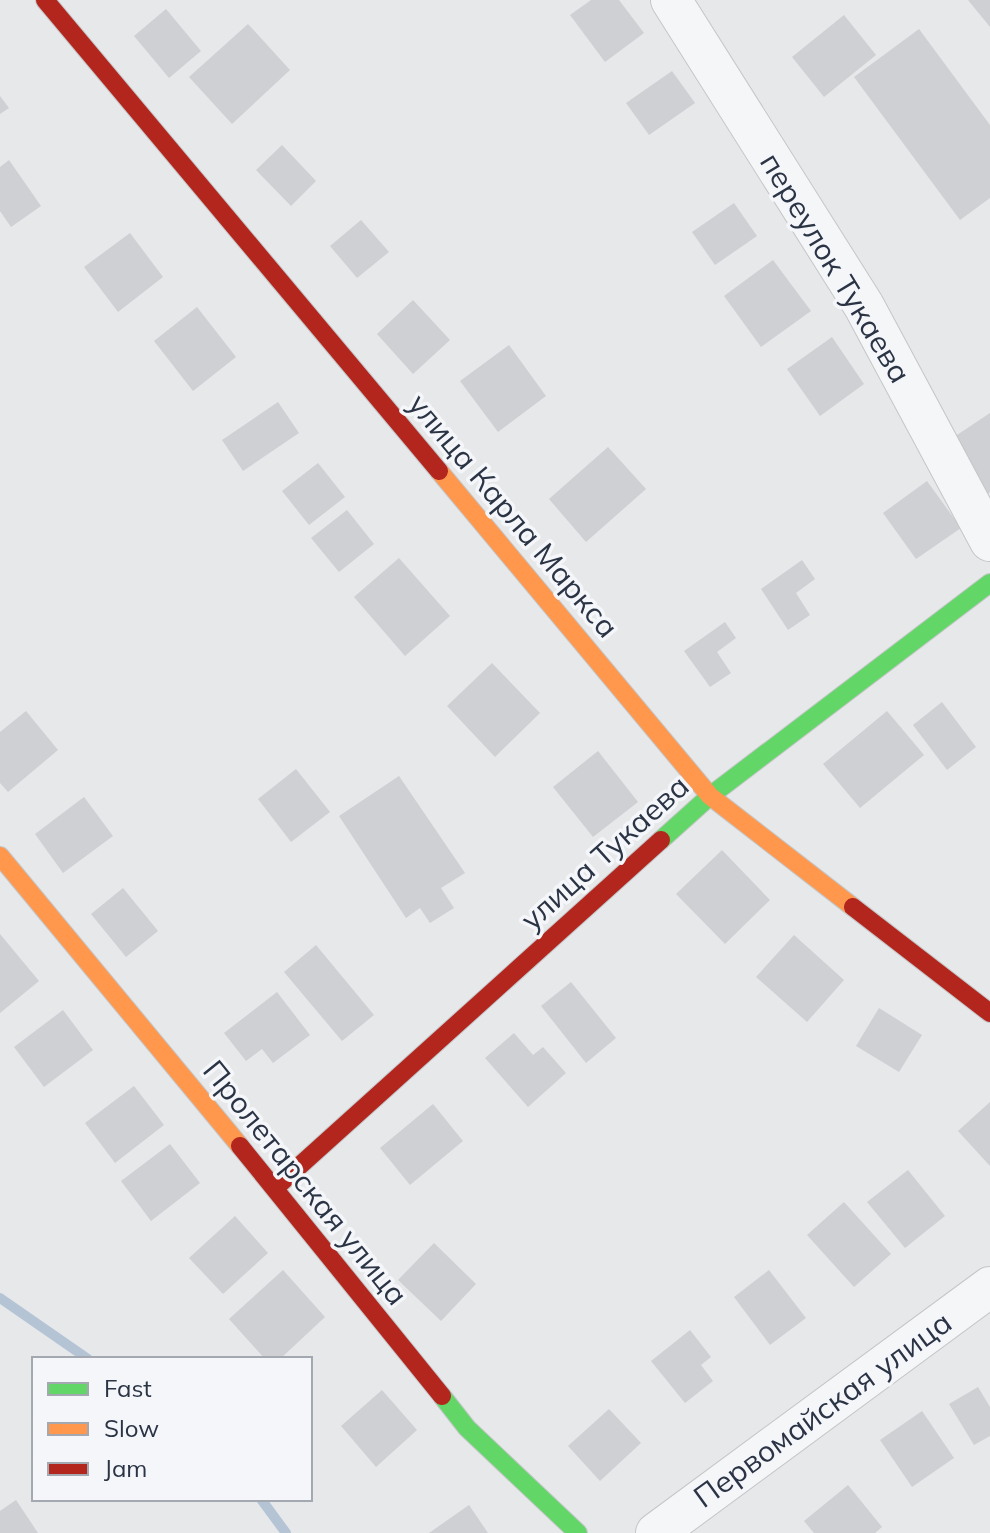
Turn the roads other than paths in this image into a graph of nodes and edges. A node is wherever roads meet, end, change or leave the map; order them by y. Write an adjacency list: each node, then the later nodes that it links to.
1 (45, 0): 5 (street, улица Карла Маркса)
2 (671, 0): 3 (street, переулок Тукаева)
3 (990, 541)
4 (990, 583): 5 (street, улица Тукаева)
5 (710, 796): 7 (street, улица Карла Маркса); 8 (street, улица Тукаева)
6 (0, 856): 8 (street, Пролетарская улица)
7 (990, 1013)
8 (275, 1188): 10 (street, Пролетарская улица)
9 (990, 1287): 11 (street, Первомайская улица)
10 (578, 1533)
11 (656, 1533)

